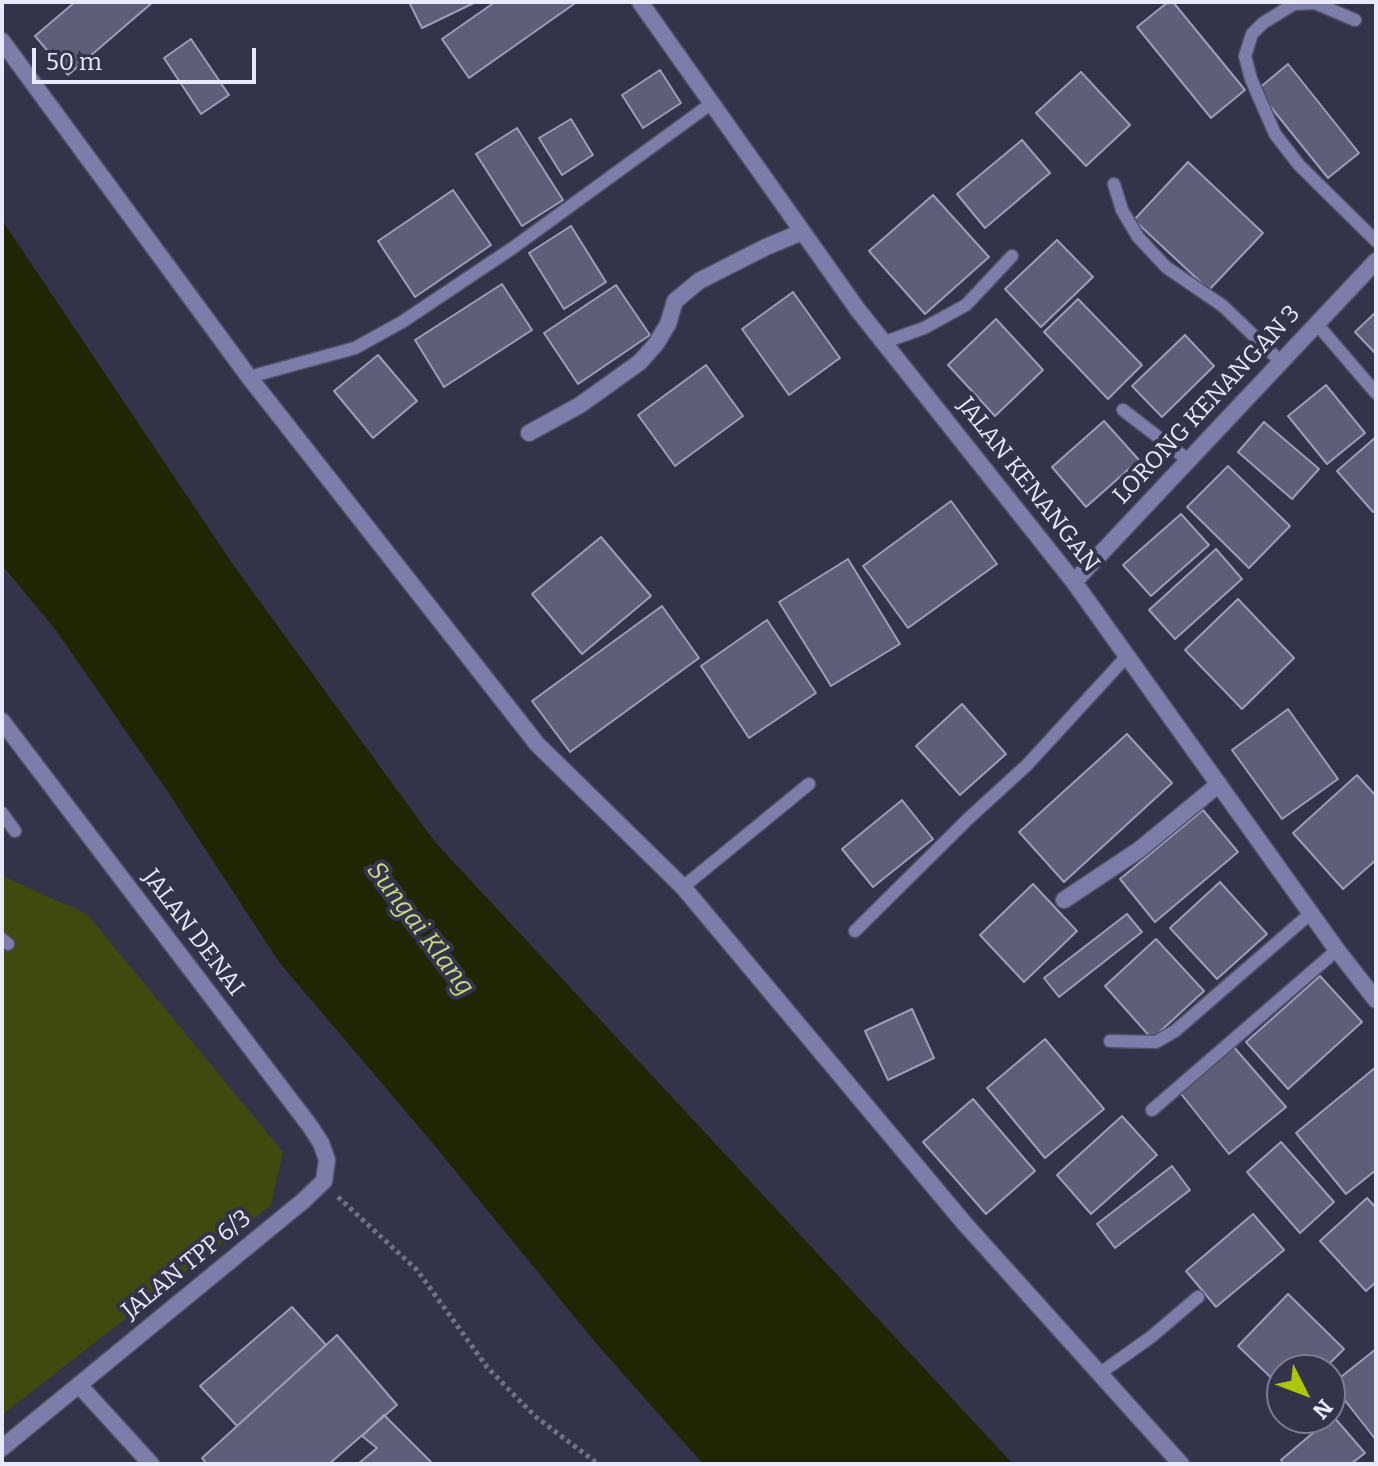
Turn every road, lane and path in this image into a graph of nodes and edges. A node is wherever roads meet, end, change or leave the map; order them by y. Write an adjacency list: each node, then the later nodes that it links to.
1 (640, 2): 4 (street, JALAN KENANGAN)
2 (1355, 20): 7 (lane)
3 (2, 41): 13 (street)
4 (712, 103): 6 (street, JALAN KENANGAN); 13 (lane)
5 (1114, 184): 12 (lane)
6 (802, 232): 11 (street, JALAN KENANGAN); 16 (street)
7 (1376, 241)
8 (1012, 256): 11 (lane)
9 (1376, 261): 10 (street, LORONG KENANGAN 3)
10 (1316, 323): 12 (street, LORONG KENANGAN 3); 14 (lane)
11 (885, 342): 18 (street, JALAN KENANGAN)
12 (1280, 361): 17 (street, LORONG KENANGAN 3)
13 (249, 377): 25 (street)
14 (1376, 393)
15 (1123, 410): 17 (lane)
16 (529, 433)
17 (1188, 460): 18 (street, LORONG KENANGAN 3)
18 (1074, 582): 19 (street, JALAN KENANGAN)
19 (1127, 656): 22 (street, JALAN KENANGAN); 28 (lane)
20 (2, 721): 33 (street, JALAN DENAI)
21 (809, 784): 25 (lane)
22 (1219, 784): 26 (street); 27 (street, JALAN KENANGAN)
23 (2, 813): 24 (lane)
24 (15, 831)
25 (683, 887): 35 (street)
26 (1064, 900)
27 (1311, 913): 29 (street, JALAN KENANGAN); 31 (lane)
28 (855, 931)
29 (1337, 950): 30 (street, JALAN KENANGAN); 32 (lane)
30 (1376, 1000)
31 (1110, 1041)
32 (1152, 1110)
33 (324, 1181): 36 (street, JALAN TPP 6/3); 39 (path)
34 (1198, 1297): 35 (lane)
35 (1099, 1374): 40 (street)
36 (79, 1385): 37 (street, JALAN TPP 6/3); 38 (street)
37 (2, 1448)
38 (151, 1464)
39 (598, 1464)
40 (1181, 1464)

